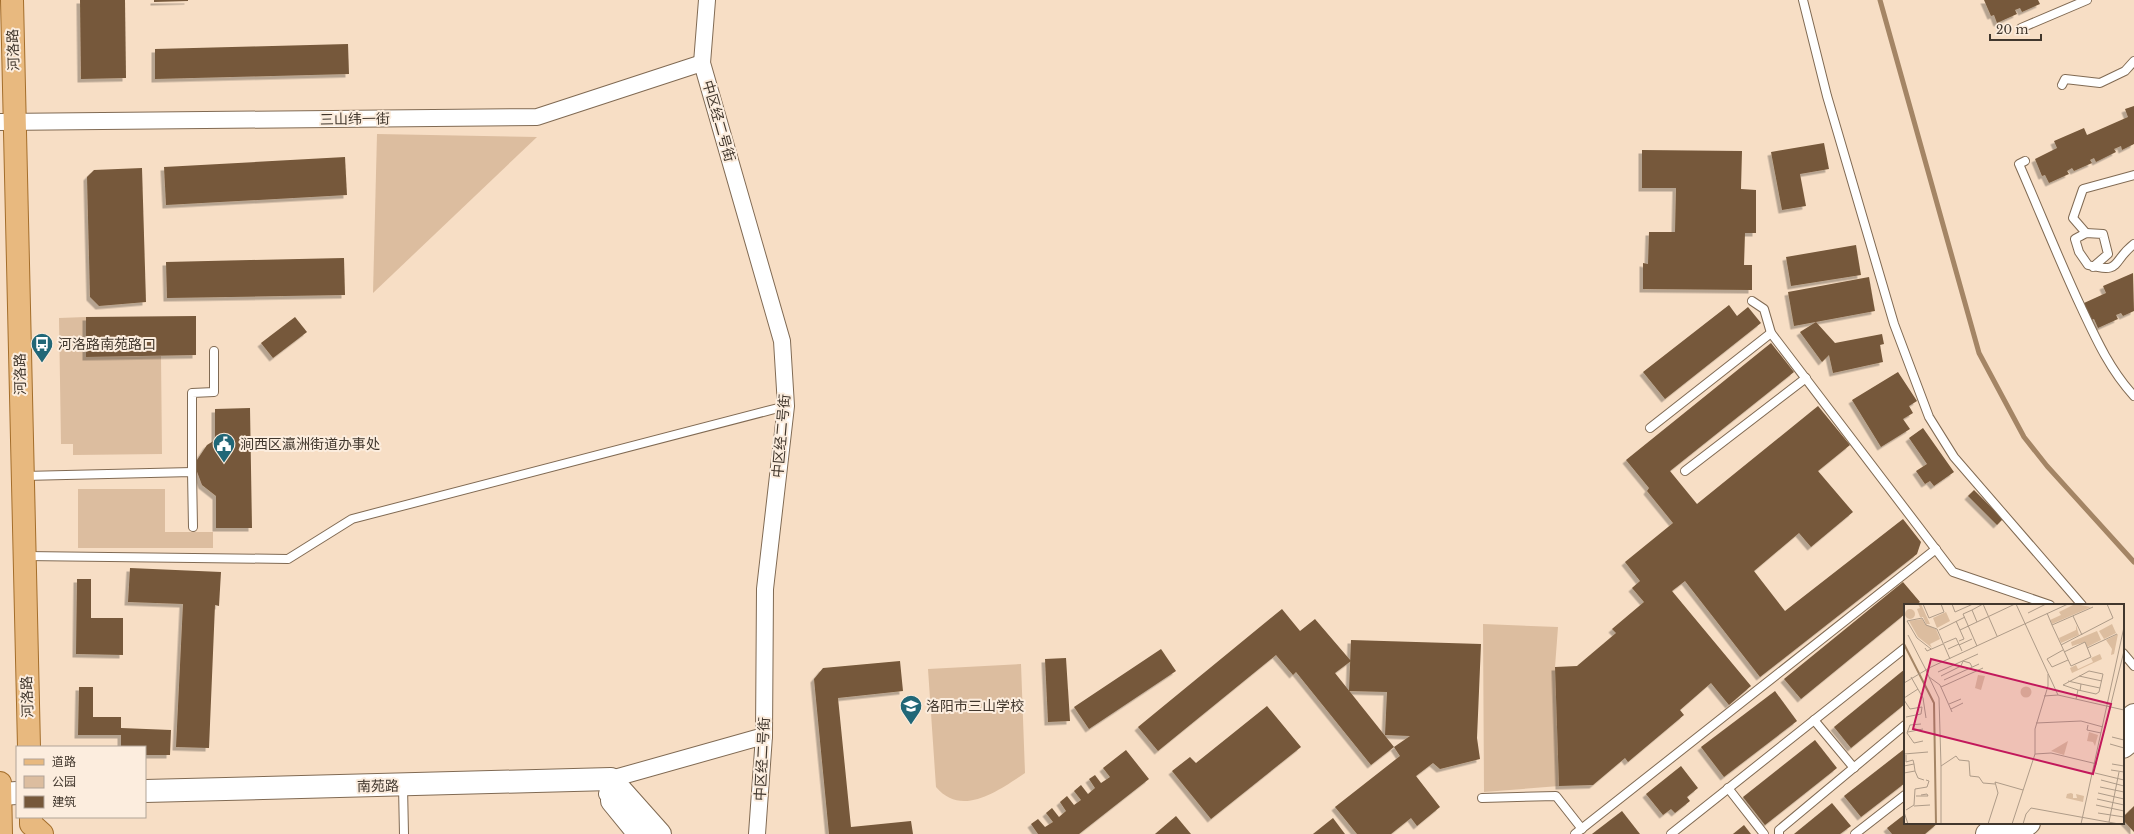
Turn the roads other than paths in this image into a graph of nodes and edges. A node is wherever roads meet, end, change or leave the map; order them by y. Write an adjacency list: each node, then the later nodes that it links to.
1 (12, 0): 9 (main road, 河洛路)
2 (708, 0): 7 (street, 中区经二号街)
3 (1803, 0): 29 (lane)
4 (2087, 0): 5 (lane)
5 (2021, 28)
6 (2134, 61): 8 (lane)
7 (702, 63): 9 (street, 三山纬一街); 20 (street, 中区经二号街)
8 (2062, 85)
9 (8, 123): 24 (main road, 河洛路)
10 (2025, 161): 19 (lane)
11 (2134, 175): 12 (lane)
12 (2086, 233): 14 (lane); 14 (lane)
13 (2134, 244): 14 (lane)
14 (2093, 267)
15 (1752, 301): 16 (lane)
16 (1772, 333): 18 (lane); 21 (lane)
17 (214, 351): 23 (lane)
18 (1806, 378): 22 (lane); 26 (lane)
19 (2134, 396)
20 (786, 406): 27 (lane); 38 (street, 中区经二号街)
21 (1650, 428)
22 (1685, 471)
23 (192, 472): 24 (lane); 25 (lane)
24 (22, 476): 27 (main road, 河洛路)
25 (193, 527)
26 (1936, 549): 28 (lane); 56 (lane)
27 (23, 556): 39 (main road, 河洛路)
28 (2047, 604)
29 (2081, 604)
30 (1904, 649): 34 (lane)
31 (2124, 654): 32 (lane)
32 (2134, 666)
33 (2134, 715): 35 (street)
34 (1814, 720): 41 (lane); 44 (lane)
35 (2124, 724)
36 (1904, 726): 41 (lane)
37 (2134, 738): 40 (street)
38 (764, 741): 43 (street); 61 (street, 中区经二号街)
39 (29, 746)
40 (2124, 746)
41 (1854, 768): 65 (lane)
42 (0, 784): 48 (main road)
43 (612, 786): 46 (street, 南苑路); 59 (street); 60 (street)
44 (1728, 788): 63 (lane); 64 (lane)
45 (146, 791): 46 (street, 南苑路)
46 (403, 792): 51 (street, 南苑路); 58 (lane)
47 (16, 793): 48 (street)
48 (0, 794): 52 (main road)
49 (1904, 796): 66 (lane)
50 (1482, 798): 56 (lane)
51 (146, 804)
52 (0, 807): 53 (street); 57 (main road)
53 (16, 807)
54 (2000, 824): 67 (street)
55 (2028, 824): 68 (street)
56 (1582, 829): 62 (lane)
57 (0, 834)
58 (404, 834)
59 (639, 834)
60 (660, 834)
61 (757, 834)
62 (1575, 834)
63 (1671, 834)
64 (1764, 834)
65 (1778, 834)
66 (1855, 834)
67 (1987, 834)
68 (2015, 834)

